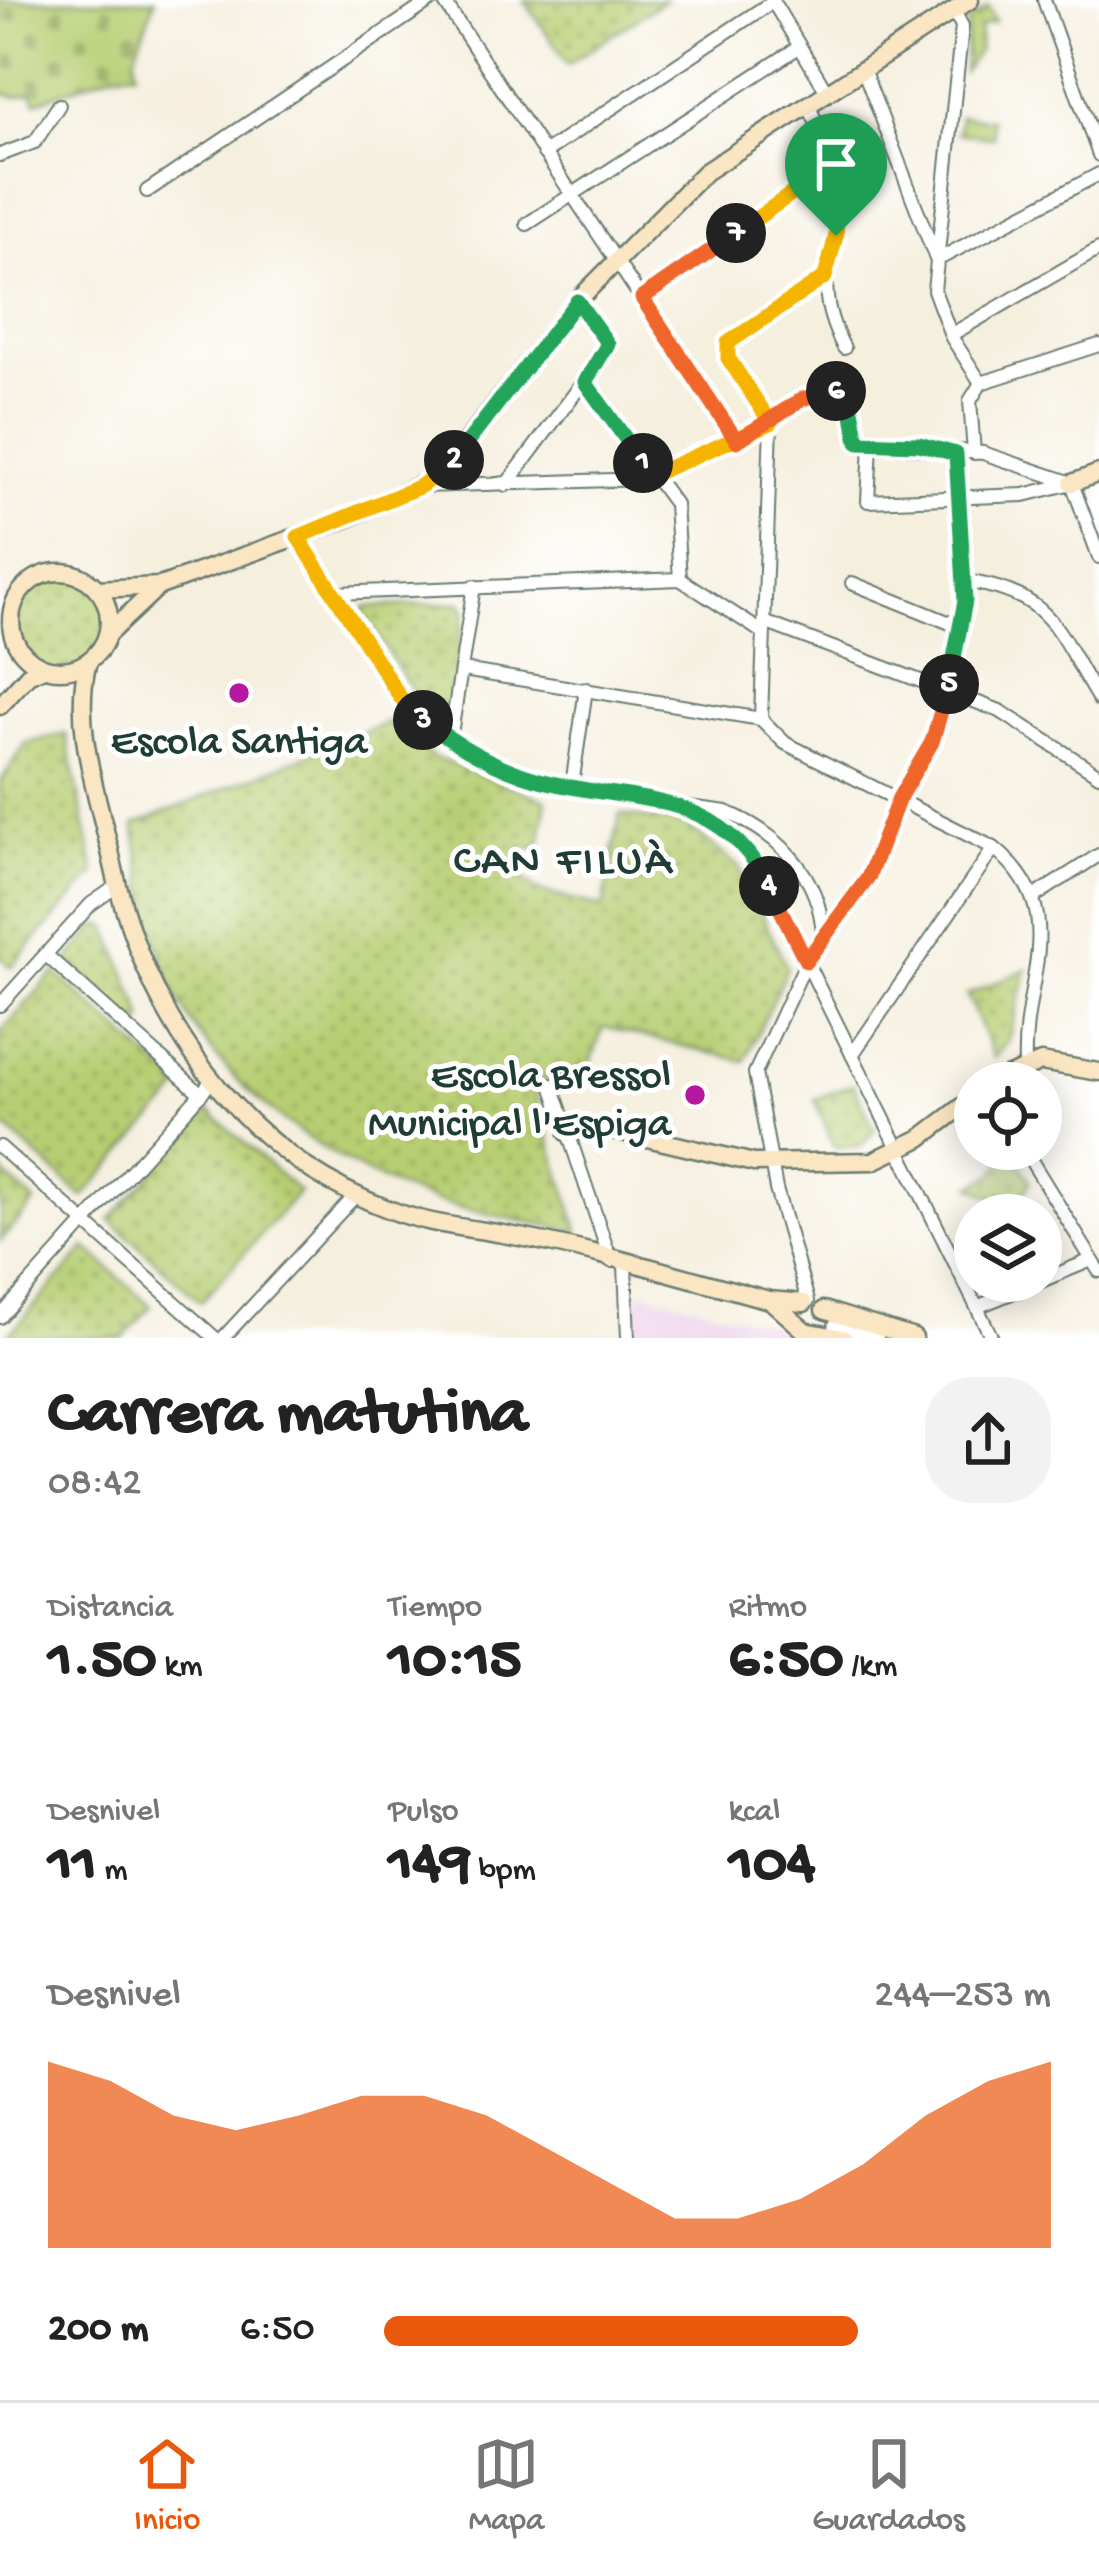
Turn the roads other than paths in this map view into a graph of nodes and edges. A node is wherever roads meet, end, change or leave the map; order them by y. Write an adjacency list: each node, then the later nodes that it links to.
1 (432, 0): 18 (street)
2 (443, 0): 13 (street)
3 (970, 0): 6 (main road)
4 (1044, 0): 12 (street)
5 (772, 1): 7 (street); 13 (street)
6 (954, 11): 8 (main road); 22 (street)
7 (799, 47): 9 (street); 19 (street)
8 (863, 68): 9 (main road); 22 (street)
9 (827, 92): 10 (main road)
10 (808, 104): 16 (street); 23 (main road)
11 (59, 105): 14 (street)
12 (1093, 115): 15 (street)
13 (544, 153): 19 (street)
14 (0, 155)
15 (1099, 155)
16 (832, 165): 24 (street); 25 (street)
17 (1099, 175): 22 (street)
18 (147, 191)
19 (571, 194): 20 (street); 23 (street)
20 (527, 224)
21 (1099, 249): 27 (street)
22 (936, 260): 27 (street)
23 (621, 268): 25 (street); 26 (main road)
24 (825, 277): 29 (street); 32 (street)
25 (642, 298): 33 (street)
26 (577, 301): 30 (street); 42 (main road)
27 (954, 333): 31 (street)
28 (1099, 346): 31 (street)
29 (844, 348)
30 (585, 382): 39 (street); 41 (street)
31 (981, 382): 35 (street)
32 (771, 423): 33 (street); 34 (street); 56 (street)
33 (737, 441): 39 (street)
34 (871, 445): 36 (street); 44 (street)
35 (974, 453): 36 (street); 37 (street)
36 (956, 454): 44 (street)
37 (1043, 473): 40 (street); 43 (street)
38 (1099, 473): 40 (main road)
39 (652, 475): 41 (street); 47 (street)
40 (1072, 482): 43 (street); 46 (street)
41 (506, 485): 42 (street)
42 (421, 486): 45 (main road)
43 (1043, 491): 44 (street)
44 (959, 499): 48 (street)
45 (298, 537): 50 (main road); 53 (street)
46 (1099, 557)
47 (680, 579): 51 (street); 56 (street)
48 (965, 581): 55 (street); 65 (street)
49 (852, 583): 55 (street)
50 (160, 586): 52 (main road); 57 (main road)
51 (475, 586): 53 (street); 61 (street)
52 (97, 589): 54 (main road); 57 (main road)
53 (336, 593): 69 (street)
54 (8, 603): 58 (main road)
55 (960, 627): 64 (street)
56 (764, 628): 64 (street); 68 (street)
57 (108, 634): 59 (main road)
58 (11, 640): 60 (main road); 62 (main road)
59 (88, 662): 60 (main road); 67 (main road)
60 (50, 669): 62 (main road); 67 (main road)
61 (463, 670): 63 (street); 69 (street)
62 (11, 689): 66 (main road)
63 (586, 689): 68 (street); 71 (street)
64 (947, 692): 70 (street); 72 (street)
65 (1099, 700)
66 (0, 706)
67 (82, 715): 76 (main road)
68 (760, 719): 72 (street)
69 (449, 740): 71 (street)
70 (1099, 775)
71 (572, 785): 73 (street)
72 (899, 798): 74 (street); 78 (street)
73 (689, 807): 78 (street); 80 (street)
74 (994, 848): 77 (street); 84 (street)
75 (1099, 855): 77 (street)
76 (117, 886): 79 (street); 89 (main road)
77 (1035, 896): 85 (street)
78 (823, 935): 80 (street)
79 (45, 954): 82 (street); 89 (street)
80 (806, 961): 84 (street); 94 (street)
81 (0, 981): 82 (street)
82 (12, 992): 83 (street)
83 (0, 1005)
84 (852, 1055): 93 (street)
85 (1025, 1062)
86 (1062, 1063): 87 (main road)
87 (1099, 1072)
88 (552, 1085): 91 (street)
89 (206, 1088): 96 (main road); 97 (street)
90 (954, 1112): 93 (main road)
91 (568, 1133): 94 (main road); 98 (street)
92 (0, 1147): 97 (street)
93 (899, 1151): 94 (main road); 102 (street)
94 (774, 1163): 104 (street)
95 (1037, 1170): 99 (street)
96 (356, 1195): 98 (main road); 105 (street)
97 (85, 1222): 103 (street); 105 (street)
98 (618, 1263): 104 (main road); 106 (street)
99 (1094, 1266): 100 (street)
100 (1062, 1275)
101 (989, 1302): 102 (street)
102 (977, 1307): 109 (street)
103 (0, 1317)
104 (818, 1326): 107 (street); 108 (main road)
105 (219, 1338)
106 (628, 1338)
107 (878, 1338)
108 (914, 1338)
109 (992, 1338)

